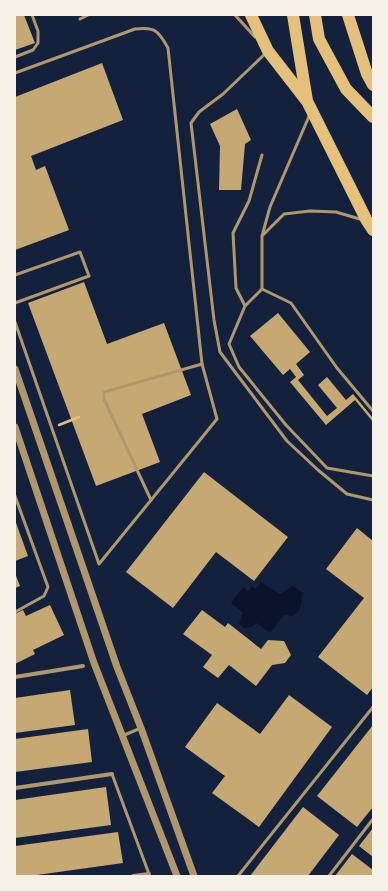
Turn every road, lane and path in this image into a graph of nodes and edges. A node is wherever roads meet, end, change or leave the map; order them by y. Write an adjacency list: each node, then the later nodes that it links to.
1 (32, 15): 10 (lane)
2 (88, 15): 8 (lane)
3 (235, 15): 9 (lane)
4 (251, 15): 9 (highway)
5 (293, 15): 13 (highway)
6 (315, 15): 14 (highway)
7 (348, 15): 12 (highway)
8 (80, 19)
9 (268, 51): 13 (highway); 30 (lane)
10 (15, 57)
11 (15, 73): 23 (lane)
12 (373, 85)
13 (308, 106): 16 (highway); 17 (lane)
14 (373, 117)
15 (262, 155): 21 (lane)
16 (370, 225): 17 (lane)
17 (262, 236): 19 (lane)
18 (15, 275): 20 (lane)
19 (262, 289): 21 (lane); 25 (lane)
20 (15, 303)
21 (244, 306): 27 (lane)
22 (15, 322): 29 (lane)
23 (202, 364): 29 (lane); 29 (lane)
24 (15, 369): 35 (street)
25 (373, 411)
26 (15, 427): 36 (street)
27 (373, 476)
28 (15, 496): 31 (lane)
29 (151, 500)
30 (373, 500)
31 (15, 612)
32 (83, 666): 33 (street)
33 (15, 677)
34 (373, 707): 44 (lane)
35 (141, 728): 36 (lane); 43 (street)
36 (122, 736): 42 (street)
37 (112, 774): 38 (street); 40 (lane)
38 (15, 788)
39 (373, 819): 45 (lane)
40 (149, 874): 41 (street)
41 (133, 876)
42 (177, 876)
43 (194, 876)
44 (238, 876)
45 (329, 876)

